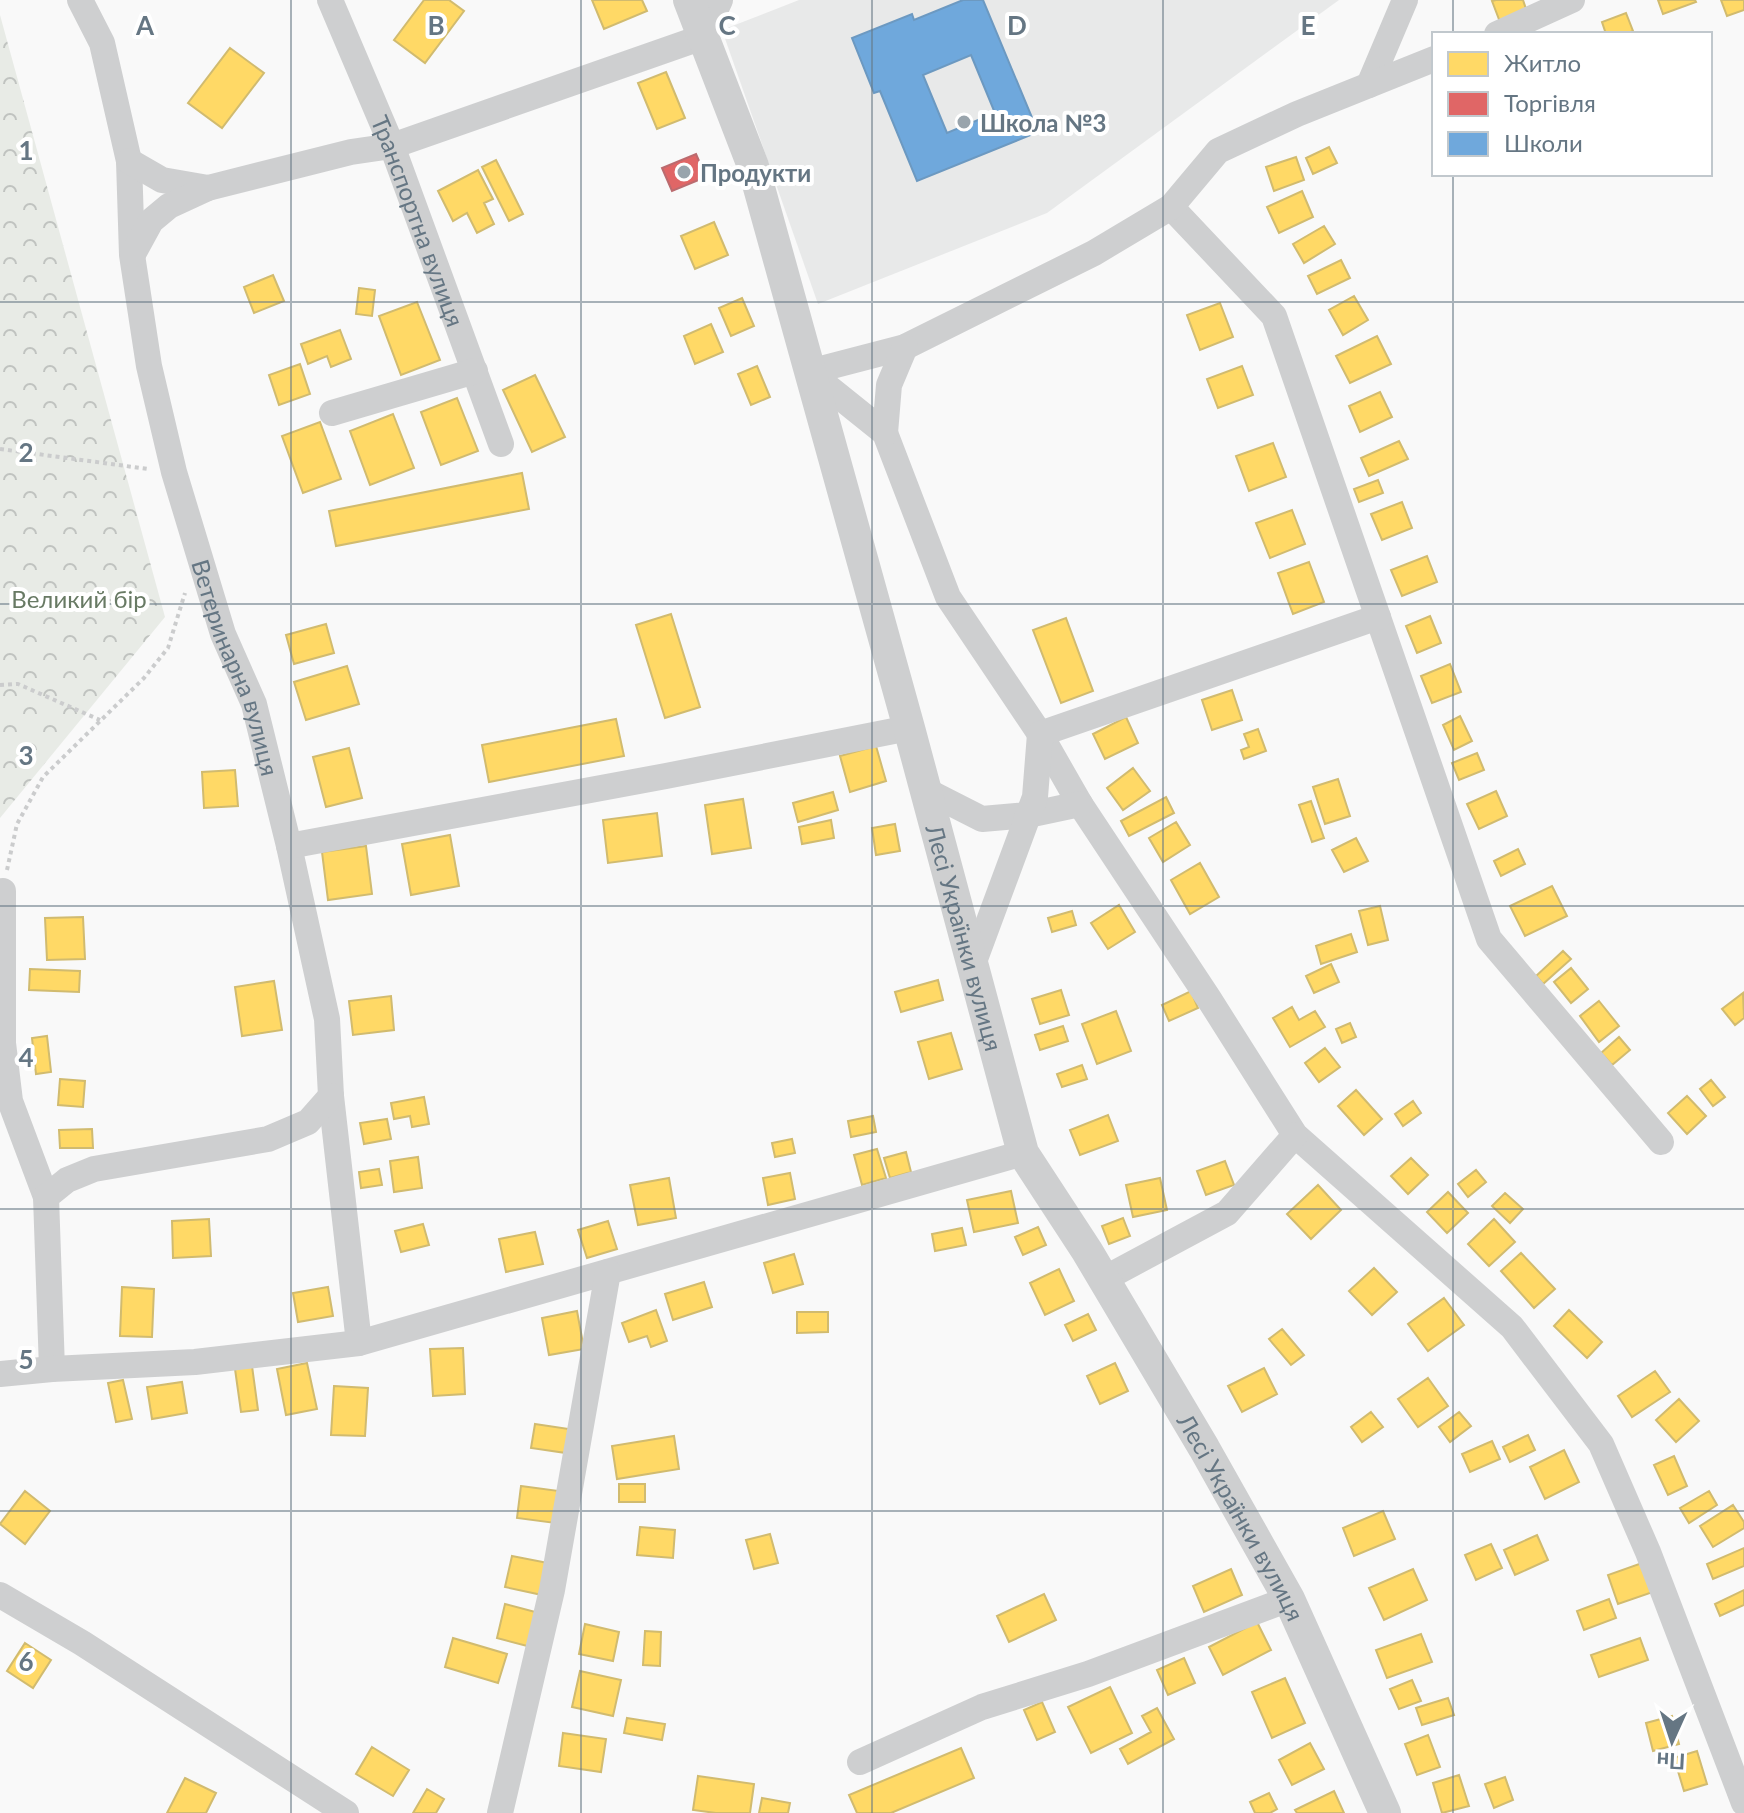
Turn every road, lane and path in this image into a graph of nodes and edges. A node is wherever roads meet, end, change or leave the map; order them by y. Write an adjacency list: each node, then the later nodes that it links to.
1 (80, 0): 12 (street, Ветеринарна вулиця)
2 (330, 0): 11 (street, Транспортна вулиця)
3 (689, 0): 8 (street, Лесі Українки вулиця)
4 (720, 0): 8 (street)
5 (1405, 0): 10 (street)
6 (1572, 0): 7 (street)
7 (1501, 32)
8 (703, 37): 11 (street); 18 (street, Лесі Українки вулиця)
9 (1432, 60): 10 (street)
10 (1369, 85): 14 (street)
11 (392, 146): 13 (street); 17 (street, Транспортна вулиця)
12 (129, 161): 13 (street); 15 (street, Ветеринарна вулиця)
13 (208, 188): 15 (street)
14 (1171, 207): 16 (street); 25 (street)
15 (132, 255): 23 (street, Ветеринарна вулиця)
16 (905, 347): 18 (street); 20 (street)
17 (475, 371): 19 (street); 21 (street, Транспортна вулиця)
18 (809, 372): 20 (street); 28 (street, Лесі Українки вулиця)
19 (332, 413)
20 (885, 433): 29 (street)
21 (501, 444)
22 (0, 449): 23 (path)
23 (174, 472): 33 (street, Ветеринарна вулиця)
24 (186, 588): 27 (path)
25 (1378, 617): 29 (street); 38 (street)
26 (0, 685): 27 (path)
27 (100, 720): 34 (path)
28 (909, 728): 30 (street, Лесі Українки вулиця); 33 (street)
29 (1040, 734): 31 (street); 32 (street)
30 (925, 790): 32 (street); 35 (street, Лесі Українки вулиця)
31 (1080, 804): 32 (street); 37 (street)
32 (1028, 815): 35 (street)
33 (289, 846): 36 (street, Ветеринарна вулиця)
34 (3, 891): 40 (street)
35 (972, 967): 39 (street, Лесі Українки вулиця)
36 (331, 1096): 40 (street); 43 (street, Ветеринарна вулиця)
37 (1295, 1135): 42 (street); 49 (street)
38 (1661, 1142)
39 (1023, 1153): 41 (street); 42 (street, Лесі Українки вулиця)
40 (46, 1197): 44 (street)
41 (608, 1272): 43 (street); 51 (street)
42 (1104, 1279): 47 (street, Лесі Українки вулиця)
43 (359, 1343): 44 (street)
44 (52, 1369): 45 (street)
45 (0, 1374)
46 (0, 1595): 50 (street)
47 (1289, 1599): 48 (street); 52 (street, Лесі Українки вулиця)
48 (860, 1762)
49 (1744, 1803)
50 (346, 1813)
51 (500, 1813)
52 (1385, 1813)

